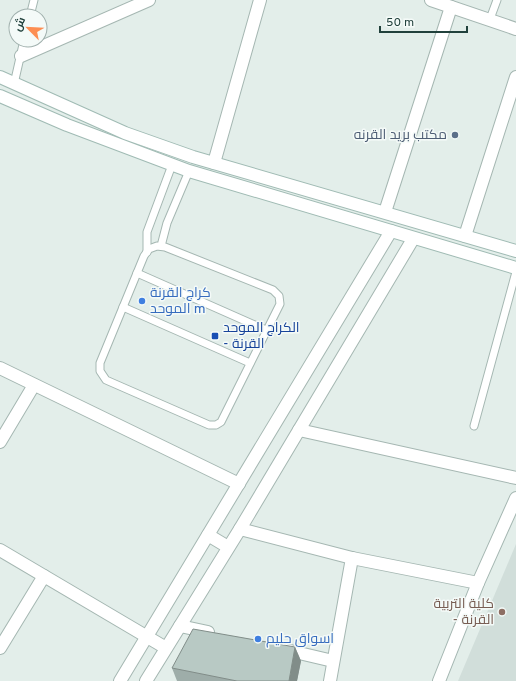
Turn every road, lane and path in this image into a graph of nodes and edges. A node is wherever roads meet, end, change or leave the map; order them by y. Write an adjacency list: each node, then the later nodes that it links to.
1 (150, 0): 9 (street)
2 (260, 0): 14 (street)
3 (431, 0): 5 (street)
4 (497, 0): 6 (lane)
5 (451, 7): 6 (street); 17 (street)
6 (490, 19): 7 (street)
7 (516, 29)
8 (22, 48): 9 (lane)
9 (21, 56): 12 (lane)
10 (516, 76): 19 (street)
11 (0, 78): 12 (street)
12 (14, 84): 14 (street)
13 (0, 96): 15 (street)
14 (214, 163): 17 (street)
15 (172, 165): 16 (street); 23 (lane)
16 (189, 171): 18 (street); 21 (lane)
17 (385, 212): 19 (street)
18 (391, 231): 20 (street); 36 (street)
19 (465, 236): 22 (street)
20 (413, 239): 24 (street); 33 (street)
21 (161, 246): 23 (lane); 28 (lane)
22 (516, 251)
23 (146, 252): 26 (lane)
24 (516, 268)
25 (516, 272): 32 (lane)
26 (138, 273): 27 (lane); 28 (lane)
27 (123, 307): 29 (lane); 29 (lane)
28 (266, 330): 29 (lane)
29 (250, 363)
30 (0, 368): 31 (street)
31 (34, 385): 34 (street); 36 (street)
32 (474, 426)
33 (299, 430): 35 (street); 38 (street)
34 (0, 442)
35 (516, 478)
36 (239, 484): 39 (street)
37 (516, 498): 44 (street)
38 (240, 529): 40 (street); 42 (street)
39 (208, 535): 40 (street); 47 (street)
40 (228, 547): 45 (street)
41 (0, 550): 43 (street)
42 (352, 558): 44 (street); 51 (street)
43 (44, 576): 47 (street); 49 (street)
44 (478, 583): 55 (street)
45 (180, 626): 46 (street); 50 (street)
46 (218, 634)
47 (146, 638): 50 (street); 52 (street)
48 (272, 647): 51 (street)
49 (0, 648)
50 (166, 648): 53 (street)
51 (333, 661): 54 (street)
52 (120, 681)
53 (146, 681)
54 (330, 681)
55 (438, 681)

